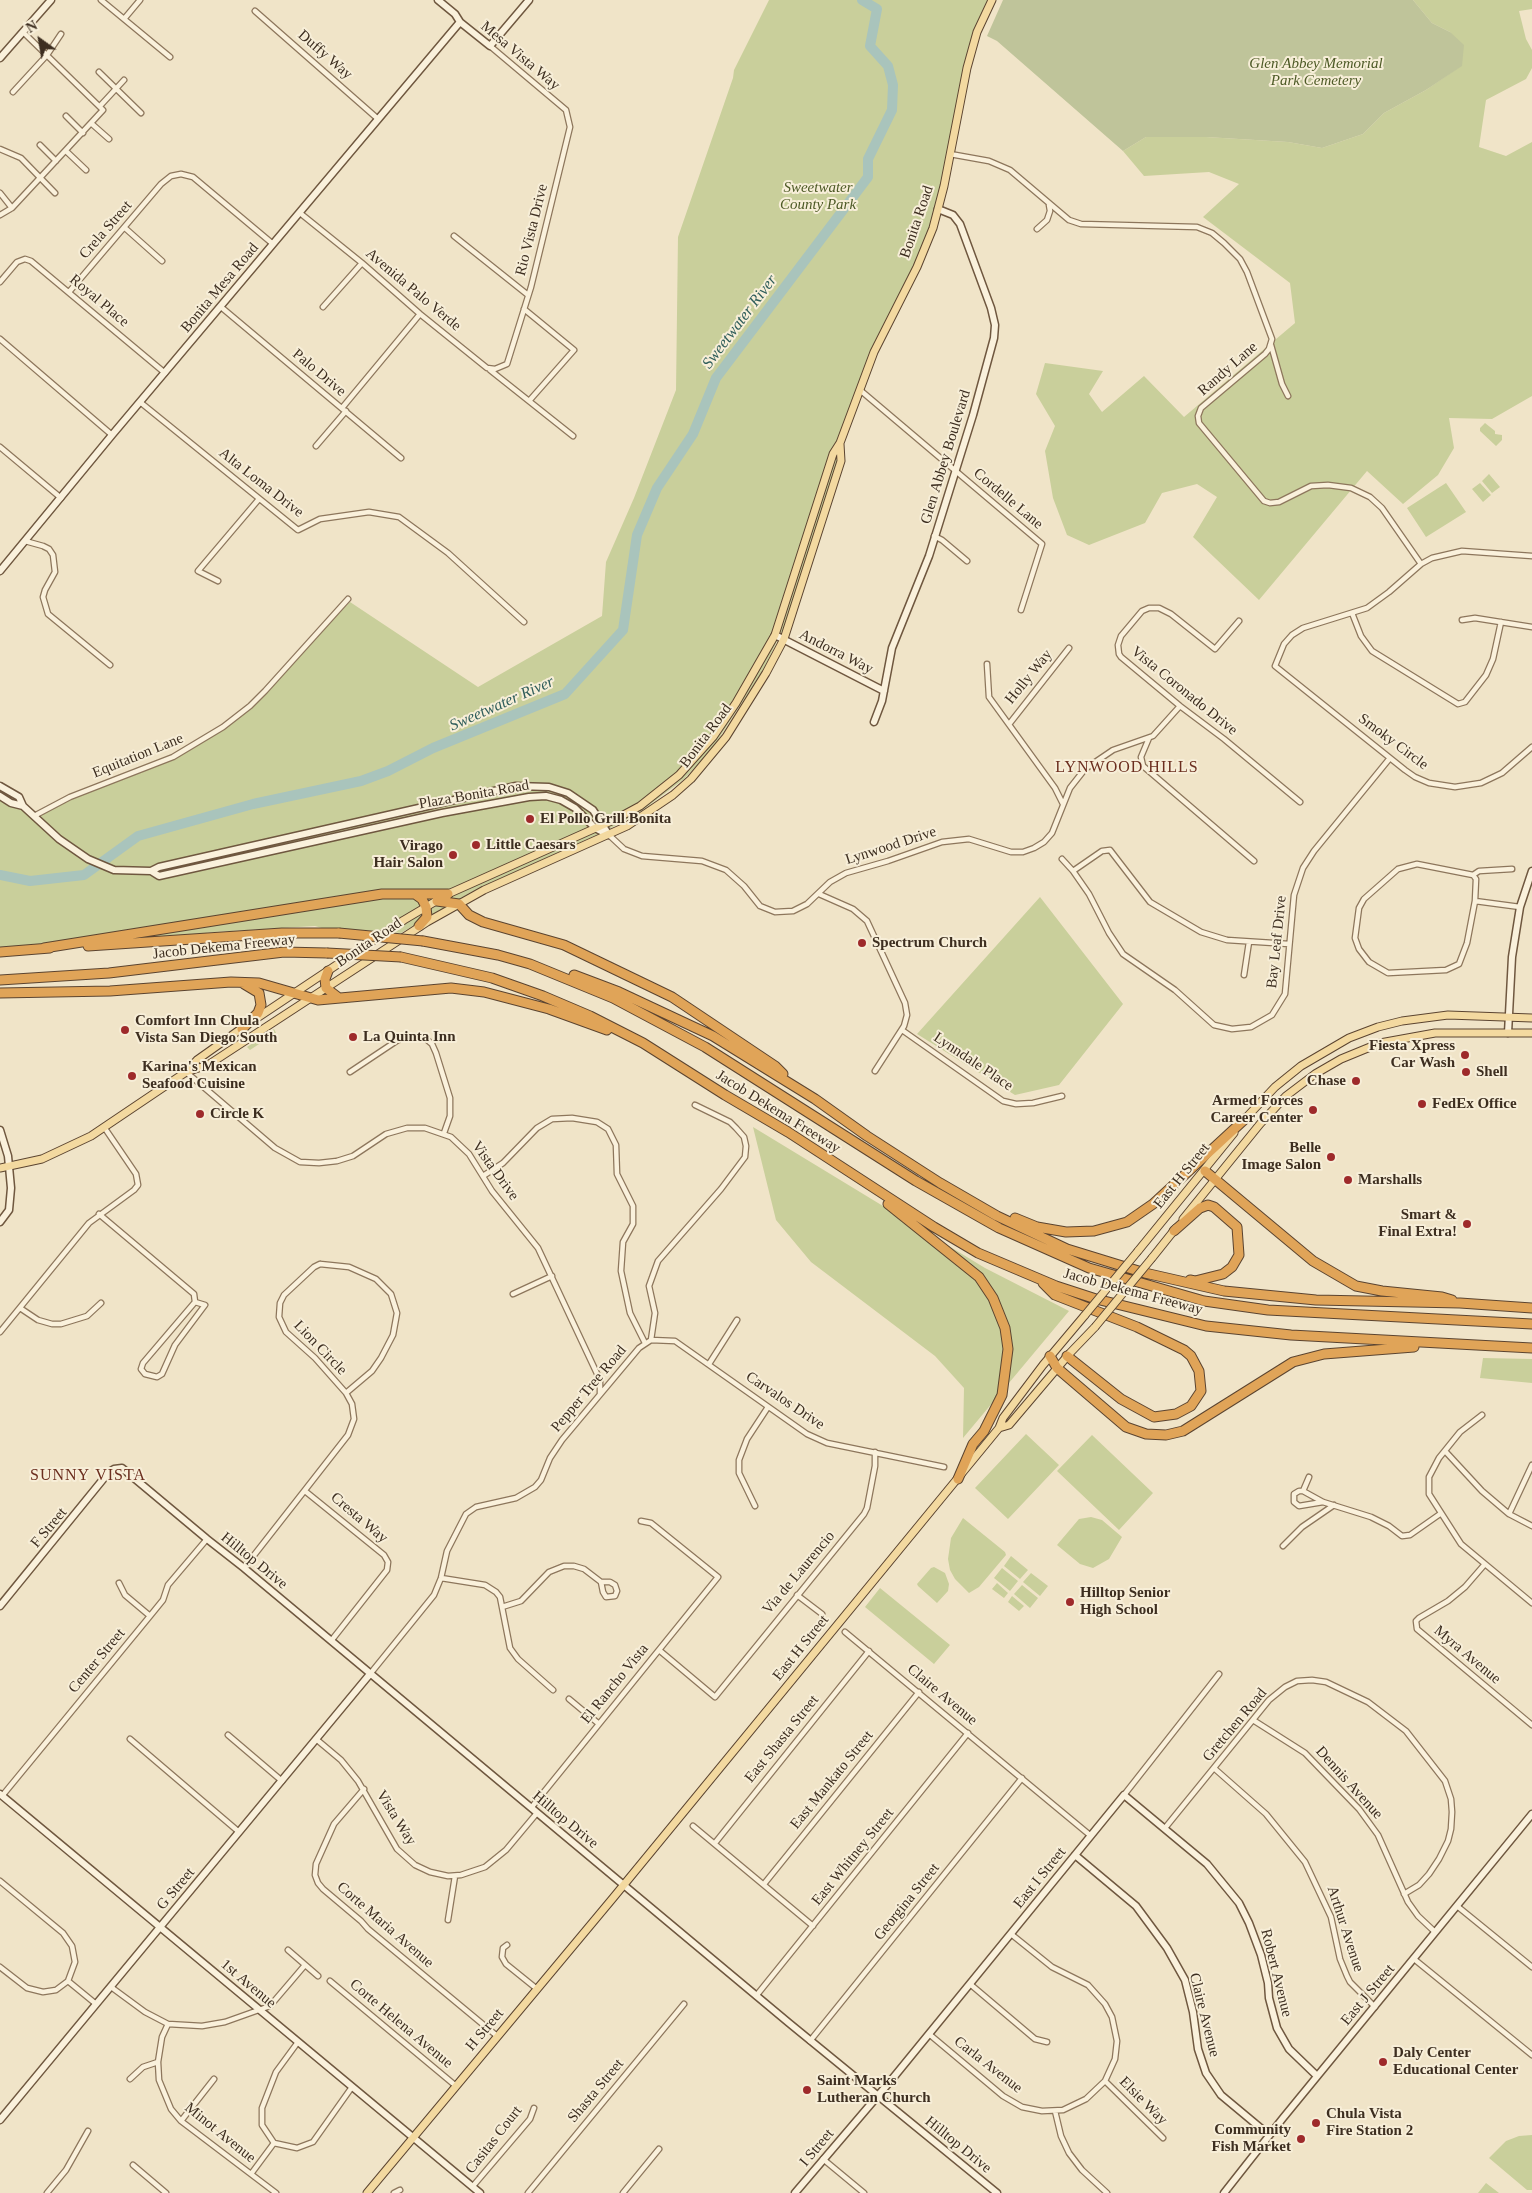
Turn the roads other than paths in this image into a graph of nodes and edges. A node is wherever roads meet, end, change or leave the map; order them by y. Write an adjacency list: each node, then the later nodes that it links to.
1 (51, 0): 10 (street)
2 (101, 0): 8 (street)
3 (140, 0): 8 (street)
4 (438, 0): 9 (street, Mesa Vista Way)
5 (529, 0): 12 (street)
6 (992, 0): 31 (main road, Bonita Road)
7 (255, 11): 24 (street, Duffy Way)
8 (124, 19): 14 (street)
9 (460, 22): 12 (street, Mesa Vista Way); 24 (street, Bonita Mesa Road)
10 (24, 32): 13 (street); 15 (street)
11 (61, 34): 13 (street)
12 (490, 46): 21 (street, Mesa Vista Way)
13 (47, 55): 19 (street); 20 (street)
14 (170, 56)
15 (0, 58)
16 (99, 72): 18 (street)
17 (124, 80): 18 (street)
18 (116, 89): 20 (street); 22 (street)
19 (13, 92)
20 (100, 106): 25 (street)
21 (566, 110): 50 (street, Rio Vista Drive)
22 (141, 114)
23 (66, 116): 26 (street)
24 (378, 119): 40 (street, Bonita Mesa Road)
25 (92, 124): 26 (street); 27 (street)
26 (83, 134): 30 (street)
27 (109, 139)
28 (40, 145): 32 (street)
29 (0, 149): 34 (street)
30 (66, 151): 32 (street); 33 (street)
31 (950, 154): 37 (street, Randy Lane); 39 (main road, Bonita Road)
32 (56, 161): 34 (street)
33 (86, 170)
34 (40, 177): 36 (street); 38 (street)
35 (0, 193): 38 (street)
36 (55, 193)
37 (1049, 204): 43 (street); 56 (street, Randy Lane)
38 (12, 208): 41 (street)
39 (938, 209): 59 (main road, Bonita Road); 70 (street, Glen Abbey Boulevard)
40 (300, 213): 45 (street, Bonita Mesa Road); 47 (street, Avenida Palo Verde)
41 (0, 215)
42 (125, 228): 45 (street, Crela Street); 46 (street); 49 (street, Crela Street)
43 (1037, 229)
44 (454, 236): 50 (street)
45 (273, 244): 51 (street, Bonita Mesa Road)
46 (162, 261)
47 (362, 263): 52 (street); 54 (street, Avenida Palo Verde)
48 (0, 282): 49 (street, Royal Place)
49 (69, 292): 58 (street, Royal Place)
50 (528, 295): 53 (street, Rio Vista Drive)
51 (221, 307): 58 (street, Bonita Mesa Road); 63 (street, Palo Drive)
52 (323, 307)
53 (524, 309): 57 (street, Rio Vista Drive); 61 (street)
54 (420, 314): 57 (street, Avenida Palo Verde); 63 (street)
55 (0, 339): 64 (street)
56 (1271, 343): 60 (street); 77 (street, Randy Lane)
57 (487, 368): 61 (street, Avenida Palo Verde)
58 (164, 373): 62 (street, Bonita Mesa Road)
59 (860, 390): 66 (main road, Bonita Road); 70 (street, Cordelle Lane)
60 (1288, 396)
61 (528, 401): 65 (street, Avenida Palo Verde)
62 (140, 402): 64 (street, Bonita Mesa Road); 72 (street, Alta Loma Drive)
63 (344, 410): 67 (street); 69 (street, Palo Drive)
64 (112, 435): 71 (street, Bonita Mesa Road)
65 (573, 436)
66 (840, 443): 88 (main road, Bonita Road); 89 (main road, Bonita Road)
67 (316, 446)
68 (0, 447): 71 (street)
69 (402, 458)
70 (956, 471): 73 (street, Glen Abbey Boulevard); 81 (street, Cordelle Lane)
71 (61, 498): 74 (street, Bonita Mesa Road)
72 (259, 499): 79 (street); 85 (street, Alta Loma Drive)
73 (934, 536): 76 (street); 93 (street, Glen Abbey Boulevard)
74 (25, 541): 78 (street, Bonita Mesa Road); 92 (street)
75 (1532, 556): 77 (street)
76 (967, 561)
77 (1421, 564): 82 (street)
78 (0, 571)
79 (218, 581)
80 (348, 599): 105 (street, Equitation Lane)
81 (1021, 610)
82 (1352, 613): 86 (street); 99 (street, Smoky Circle)
83 (1462, 620): 86 (street)
84 (1239, 621): 94 (street, Vista Coronado Drive)
85 (524, 622)
86 (1501, 622): 87 (street)
87 (1532, 627)
88 (775, 635): 89 (street, Andorra Way); 106 (main road, Bonita Road)
89 (784, 639): 93 (street, Andorra Way); 108 (main road, Bonita Road)
90 (1069, 648): 96 (street, Holly Way)
91 (987, 664): 96 (street, Holly Way)
92 (110, 665)
93 (884, 691): 95 (street, Glen Abbey Boulevard)
94 (1180, 706): 97 (street, Lynwood Drive); 102 (street, Vista Coronado Drive)
95 (874, 722)
96 (1010, 723): 103 (street, Holly Way)
97 (1149, 738): 103 (street, Lynwood Drive); 110 (street)
98 (1532, 747): 99 (street, Smoky Circle)
99 (1390, 758): 126 (street, Bay Leaf Drive)
100 (0, 786): 104 (street, Plaza Bonita Road)
101 (0, 796): 104 (street, Plaza Bonita Road)
102 (1300, 802)
103 (1063, 804): 118 (street, Lynwood Drive)
104 (22, 806): 105 (street, Plaza Bonita Road)
105 (34, 816): 112 (street, Plaza Bonita Road)
106 (604, 824): 107 (main road, Bonita Road); 108 (street, Plaza Bonita Road); 112 (street, Plaza Bonita Road)
107 (595, 828): 108 (street, Plaza Bonita Road); 112 (street, Plaza Bonita Road); 117 (main road, Bonita Road)
108 (609, 835): 118 (street, Lynwood Drive); 121 (main road, Bonita Road)
109 (1062, 859): 113 (street, Bay Leaf Drive)
110 (1254, 861)
111 (1512, 869): 115 (street)
112 (152, 871)
113 (1074, 871): 125 (street); 126 (street, Bay Leaf Drive)
114 (1532, 871): 123 (street)
115 (1473, 874): 120 (street); 120 (street)
116 (415, 894): 117 (highway); 122 (highway); 127 (highway)
117 (448, 894): 119 (main road, Bonita Road)
118 (819, 894): 142 (street)
119 (437, 901): 121 (highway); 122 (main road, Bonita Road)
120 (1475, 901): 123 (street)
121 (459, 904): 124 (main road, Bonita Road); 149 (highway)
122 (426, 907): 124 (highway); 130 (main road, Bonita Road)
123 (1520, 907): 139 (street)
124 (419, 926): 134 (main road, Bonita Road)
125 (1249, 942): 126 (street); 131 (street)
126 (1289, 944)
127 (44, 948): 128 (highway, Jacob Dekema Freeway); 129 (highway, Jacob Dekema Freeway, bridge)
128 (0, 952)
129 (530, 964): 149 (highway); 176 (highway, Jacob Dekema Freeway)
130 (328, 971): 134 (highway); 136 (main road, Bonita Road)
131 (1244, 975)
132 (0, 980): 145 (highway, Jacob Dekema Freeway, bridge)
133 (241, 982): 135 (highway); 136 (highway); 141 (highway)
134 (326, 988): 137 (main road, Bonita Road); 138 (highway)
135 (0, 993)
136 (293, 994): 137 (highway); 141 (main road, Bonita Road)
137 (310, 998): 138 (highway); 147 (main road, Bonita Road)
138 (342, 999): 145 (highway)
139 (1508, 1017): 140 (main road, East H Street); 143 (street); 152 (main road, East H Street)
140 (1532, 1018)
141 (242, 1029): 147 (main road, Bonita Road)
142 (902, 1030): 146 (street); 150 (street, Lynndale Place)
143 (1508, 1033): 144 (main road, East H Street); 161 (main road, East H Street)
144 (1532, 1033)
145 (642, 1042): 160 (highway, Jacob Dekema Freeway)
146 (875, 1071)
147 (186, 1072): 153 (main road, Bonita Road); 155 (street)
148 (350, 1072): 155 (street)
149 (791, 1084): 162 (highway)
150 (1062, 1096)
151 (695, 1105): 178 (street)
152 (1245, 1119): 158 (main road, East H Street); 162 (highway)
153 (104, 1127): 156 (main road, Bonita Road); 163 (street)
154 (0, 1130): 156 (street)
155 (444, 1133): 159 (street, Vista Drive)
156 (8, 1167): 157 (main road, Bonita Road); 164 (street)
157 (0, 1168)
158 (1205, 1171): 161 (highway); 182 (main road, East H Street, bridge)
159 (483, 1176): 167 (street, Vista Drive); 179 (street)
160 (852, 1176): 168 (highway, Jacob Dekema Freeway); 197 (highway)
161 (1215, 1178): 165 (main road, East H Street); 172 (highway)
162 (964, 1196): 166 (highway)
163 (100, 1214): 170 (street); 173 (street)
164 (0, 1222)
165 (1174, 1231): 166 (highway); 183 (main road, East H Street, bridge)
166 (1145, 1273): 172 (highway)
167 (552, 1276): 169 (street); 187 (street, Vista Drive)
168 (1037, 1278): 180 (highway, Jacob Dekema Freeway); 183 (highway)
169 (513, 1294)
170 (195, 1302): 170 (street)
171 (101, 1303): 173 (street)
172 (1460, 1303): 174 (highway)
173 (20, 1308): 177 (street)
174 (1532, 1308)
175 (736, 1320): 184 (street)
176 (1532, 1324)
177 (0, 1332)
178 (651, 1340): 179 (street, Pepper Tree Road); 184 (street, Carvalos Drive)
179 (645, 1343): 187 (street, Pepper Tree Road)
180 (1457, 1345): 181 (highway, Jacob Dekema Freeway); 185 (highway)
181 (1532, 1348)
182 (1050, 1356): 185 (highway); 190 (main road, East H Street)
183 (1067, 1356): 185 (main road, East H Street)
184 (709, 1364): 188 (street, Carvalos Drive)
185 (1057, 1368): 190 (main road, East H Street)
186 (346, 1394): 186 (street, Lion Circle); 198 (street, Lion Circle)
187 (600, 1396): 211 (street, Pepper Tree Road)
188 (768, 1407): 192 (street, Carvalos Drive); 202 (street)
189 (1482, 1415): 191 (street)
190 (999, 1428): 197 (main road, East H Street)
191 (1445, 1451): 203 (street); 204 (street)
192 (875, 1452): 195 (street, Carvalos Drive); 214 (street, Via de Laurencio)
193 (1532, 1465): 204 (street)
194 (118, 1467): 207 (street, Hilltop Drive); 216 (street, F Street)
195 (944, 1467)
196 (1309, 1477): 199 (street)
197 (958, 1479): 254 (main road, East H Street)
198 (306, 1491): 210 (street, Lion Circle); 221 (street, Cresta Way)
199 (1303, 1491): 200 (street); 200 (street)
200 (1323, 1502): 201 (street)
201 (1334, 1505): 203 (street); 208 (street)
202 (755, 1506)
203 (1440, 1514): 209 (street)
204 (1509, 1514): 206 (street)
205 (641, 1521): 222 (street, El Rancho Vista)
206 (1532, 1526)
207 (207, 1540): 210 (street, Hilltop Drive); 219 (street, Center Street)
208 (1283, 1546)
209 (1485, 1564): 215 (street); 231 (street, Myra Avenue)
210 (244, 1568): 221 (street, Hilltop Drive)
211 (441, 1578): 217 (street); 224 (street, Pepper Tree Road)
212 (601, 1582): 217 (street)
213 (119, 1583): 219 (street)
214 (797, 1595): 218 (street); 222 (street, Via de Laurencio)
215 (1532, 1603)
216 (0, 1606)
217 (502, 1607): 226 (street)
218 (822, 1614)
219 (150, 1616): 241 (street, Center Street)
220 (846, 1632): 223 (street, Claire Avenue)
221 (331, 1641): 224 (street, Hilltop Drive)
222 (659, 1650): 230 (street, El Rancho Vista)
223 (869, 1651): 227 (street, Claire Avenue); 249 (street, East Shasta Street)
224 (370, 1674): 234 (street, G Street); 242 (street, Hilltop Drive)
225 (1219, 1674): 240 (street, East I Street)
226 (553, 1690)
227 (919, 1692): 232 (street, Claire Avenue); 253 (street, East Mankato Street)
228 (569, 1699): 230 (street)
229 (1253, 1720): 236 (street, Gretchen Road); 255 (street, Dennis Avenue); 255 (street, Gretchen Road)
230 (599, 1724): 242 (street, El Rancho Vista)
231 (1532, 1725)
232 (968, 1733): 237 (street, Claire Avenue); 258 (street, East Whitney Street)
233 (228, 1735): 238 (street)
234 (316, 1739): 238 (street, G Street); 239 (street, Vista Way)
235 (130, 1740): 247 (street)
236 (1215, 1769): 246 (street, Gretchen Road); 277 (street, Arthur Avenue)
237 (1022, 1778): 248 (street, Claire Avenue); 282 (street, Georgina Street)
238 (282, 1781): 247 (street, G Street)
239 (364, 1789): 251 (street, Vista Way); 281 (street, Corte Maria Avenue)
240 (1124, 1794): 246 (street, Robert Avenue); 248 (street, East I Street)
241 (1, 1795): 259 (street, 1st Avenue)
242 (531, 1808): 243 (street, Hilltop Drive)
243 (537, 1813): 251 (street, Vista Way); 254 (street, Hilltop Drive)
244 (1532, 1814): 256 (street, East J Street)
245 (693, 1826): 249 (street)
246 (1165, 1828): 287 (street, Robert Avenue)
247 (239, 1832): 259 (street, G Street)
248 (1091, 1836): 250 (street, East I Street)
249 (715, 1843): 253 (street)
250 (1075, 1855): 261 (street, East I Street); 299 (street, Claire Avenue)
251 (455, 1876): 257 (street)
252 (0, 1881): 269 (street)
253 (764, 1884): 258 (street)
254 (624, 1885): 273 (main road, H Street); 274 (street, Hilltop Drive)
255 (1404, 1894): 260 (street, Dennis Avenue)
256 (1457, 1906): 260 (street, East J Street); 267 (street)
257 (448, 1920)
258 (814, 1926): 274 (street, East Whitney Street)
259 (160, 1928): 272 (street, G Street); 278 (street, 1st Avenue)
260 (1435, 1932): 264 (street, East J Street)
261 (1011, 1934): 271 (street, East I Street); 290 (street)
262 (507, 1945): 273 (street)
263 (288, 1950): 265 (street)
264 (1414, 1958): 277 (street, East J Street); 285 (street)
265 (305, 1965): 268 (street); 278 (street)
266 (0, 1967): 269 (street)
267 (1532, 1967)
268 (318, 1976)
269 (68, 1981): 275 (street)
270 (330, 1981): 291 (street, Corte Helena Avenue)
271 (970, 1984): 280 (street, East I Street); 284 (street)
272 (111, 1987): 275 (street, G Street); 279 (street)
273 (537, 1989): 281 (main road, H Street)
274 (756, 1996): 282 (street, Hilltop Drive)
275 (96, 2004): 296 (street, G Street)
276 (684, 2004): 314 (street, Shasta Street)
277 (1374, 2007): 287 (street, East J Street)
278 (259, 2010): 279 (street); 283 (street, 1st Avenue)
279 (168, 2024): 286 (street, Minot Avenue)
280 (929, 2034): 293 (street, East I Street); 295 (street, Carla Avenue)
281 (497, 2036): 291 (main road, H Street)
282 (810, 2041): 293 (street, Hilltop Drive)
283 (298, 2042): 292 (street, 1st Avenue); 302 (street)
284 (1047, 2042)
285 (1532, 2056)
286 (158, 2062): 288 (street); 297 (street, Minot Avenue)
287 (1317, 2076): 299 (street, East J Street)
288 (130, 2079)
289 (214, 2079): 297 (street)
290 (1105, 2081): 295 (street); 301 (street, Elsie Way)
291 (456, 2086): 300 (main road, H Street)
292 (352, 2087): 300 (street, 1st Avenue); 302 (street)
293 (878, 2096): 304 (street, I Street); 318 (street, Hilltop Drive)
294 (534, 2108): 308 (street, Casitas Court)
295 (1055, 2111): 319 (street)
296 (0, 2120)
297 (180, 2120): 306 (street, Minot Avenue)
298 (88, 2131): 309 (street)
299 (1269, 2135): 320 (street, East J Street)
300 (414, 2138): 308 (street, 1st Avenue); 312 (main road, H Street)
301 (1163, 2138)
302 (274, 2143): 306 (street)
303 (659, 2149): 315 (street)
304 (823, 2159): 316 (street, I Street); 317 (street)
305 (133, 2165): 310 (street)
306 (251, 2174): 311 (street, Minot Avenue)
307 (400, 2190): 313 (street)
308 (477, 2191)
309 (48, 2193)
310 (166, 2193)
311 (276, 2193)
312 (368, 2193)
313 (394, 2193)
314 (528, 2193)
315 (623, 2193)
316 (795, 2193)
317 (864, 2193)
318 (997, 2193)
319 (1107, 2193)
320 (1224, 2193)

